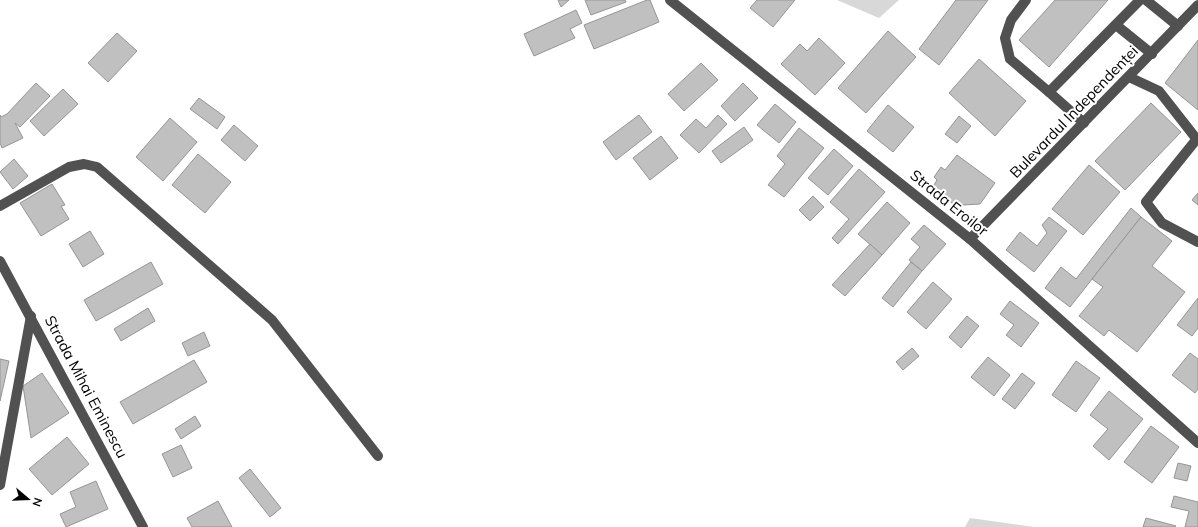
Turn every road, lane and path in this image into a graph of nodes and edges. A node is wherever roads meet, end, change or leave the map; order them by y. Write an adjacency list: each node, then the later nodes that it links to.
1 (670, 0): 14 (street, Strada Eroilor)
2 (1026, 0): 10 (street)
3 (1140, 0): 6 (street)
4 (1146, 0): 7 (street)
5 (1197, 7): 7 (street, Bulevardul Independenței)
6 (1116, 25): 8 (street); 10 (street)
7 (1178, 26): 8 (street, Bulevardul Independenței)
8 (1152, 54): 9 (street, Bulevardul Independenței)
9 (1129, 77): 11 (street, Bulevardul Independenței); 12 (street)
10 (1049, 92): 11 (street)
11 (1084, 123): 14 (street, Bulevardul Independenței)
12 (1197, 140): 15 (street)
13 (0, 206): 19 (street)
14 (970, 239): 18 (street, Strada Eroilor)
15 (1198, 242)
16 (0, 261): 17 (street, Strada Mihai Eminescu)
17 (31, 316): 20 (street); 21 (street, Strada Mihai Eminescu)
18 (1198, 443)
19 (378, 456)
20 (0, 485)
21 (143, 527)

